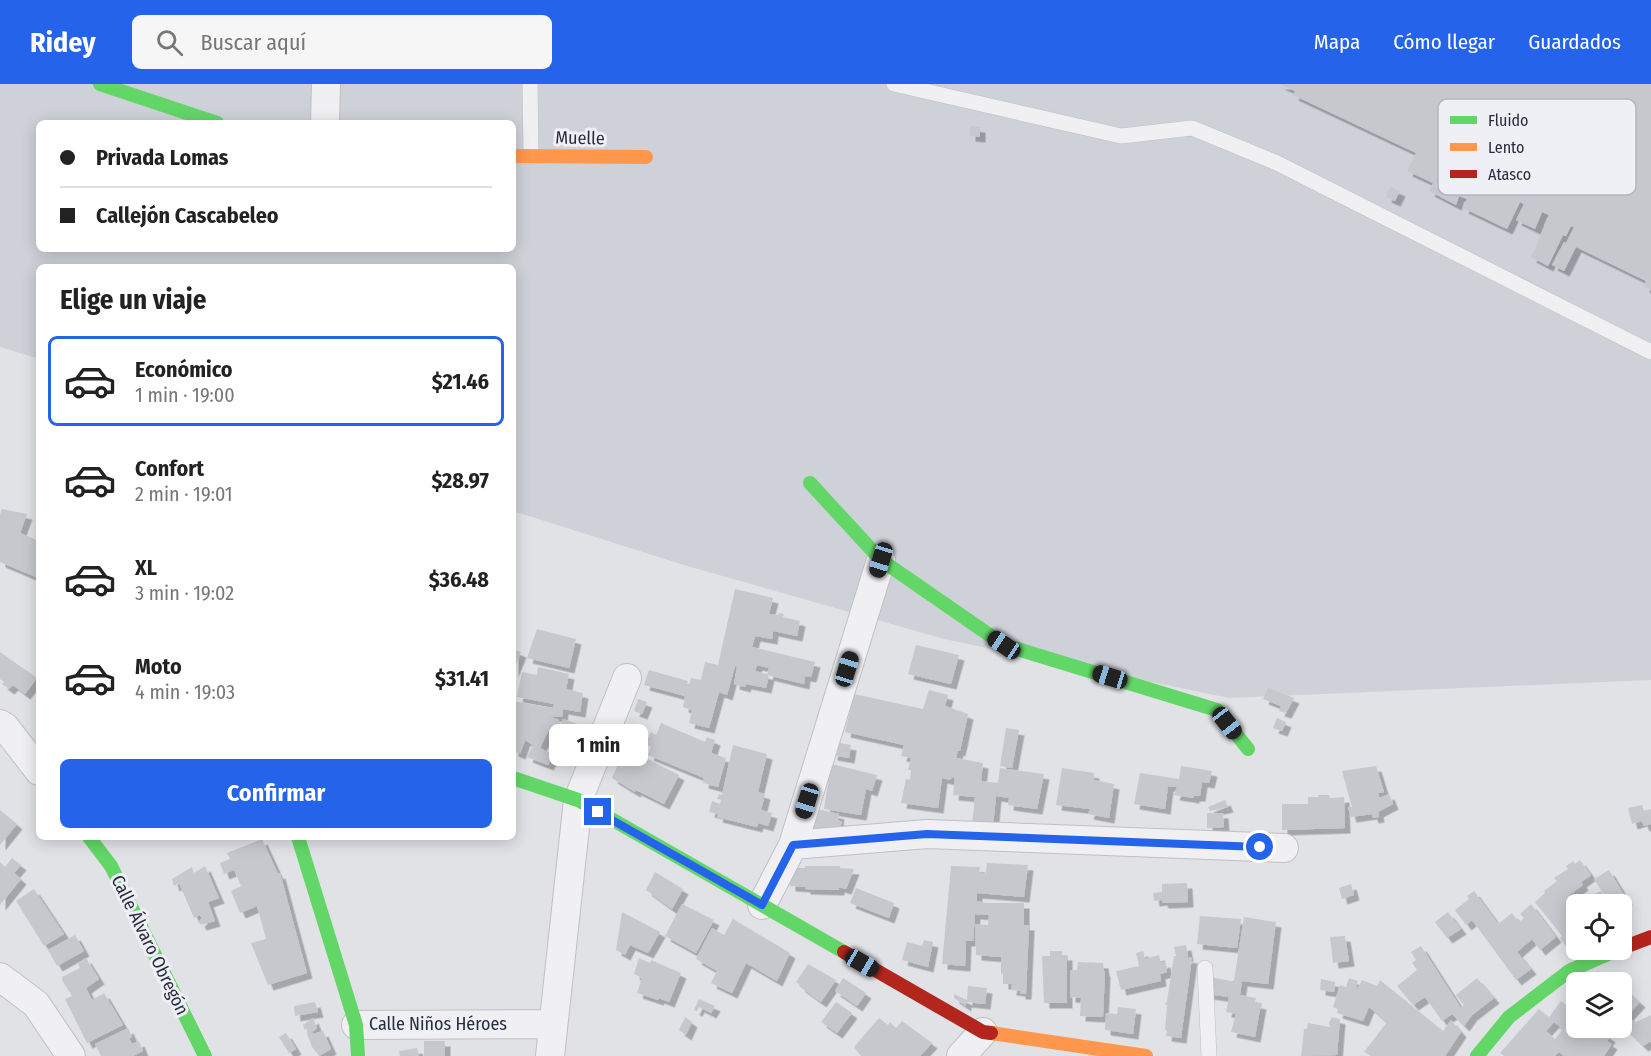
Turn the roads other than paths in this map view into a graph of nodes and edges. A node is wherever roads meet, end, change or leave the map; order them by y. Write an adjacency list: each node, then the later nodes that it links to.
1 (326, 84): 6 (street)
2 (531, 84): 7 (lane)
3 (894, 84): 10 (lane)
4 (106, 85): 5 (street)
5 (208, 120)
6 (325, 120)
7 (531, 155): 8 (street, Muelle); 9 (street, Muelle)
8 (516, 156)
9 (646, 156)
10 (1651, 352)
11 (810, 483): 12 (street)
12 (881, 560): 15 (street); 21 (street)
13 (627, 678): 18 (street)
14 (0, 724): 16 (street)
15 (1248, 749)
16 (36, 767)
17 (516, 779): 18 (street)
18 (578, 800): 23 (street); 29 (street)
19 (91, 840): 33 (street, Calle Álvaro Obregón)
20 (299, 840): 30 (street)
21 (793, 845): 22 (street); 23 (street)
22 (1284, 848)
23 (762, 905): 31 (street)
24 (1651, 937): 25 (street)
25 (1632, 944)
26 (1594, 960): 39 (street)
27 (1204, 968): 38 (lane)
28 (0, 977): 32 (street)
29 (552, 1024): 30 (street, Calle Niños Héroes); 35 (street)
30 (356, 1025): 34 (street, Calle Niños Héroes)
31 (983, 1032): 36 (street); 37 (street)
32 (71, 1056)
33 (205, 1056)
34 (358, 1056)
35 (549, 1056)
36 (961, 1056)
37 (1146, 1056)
38 (1209, 1056)
39 (1477, 1056)

